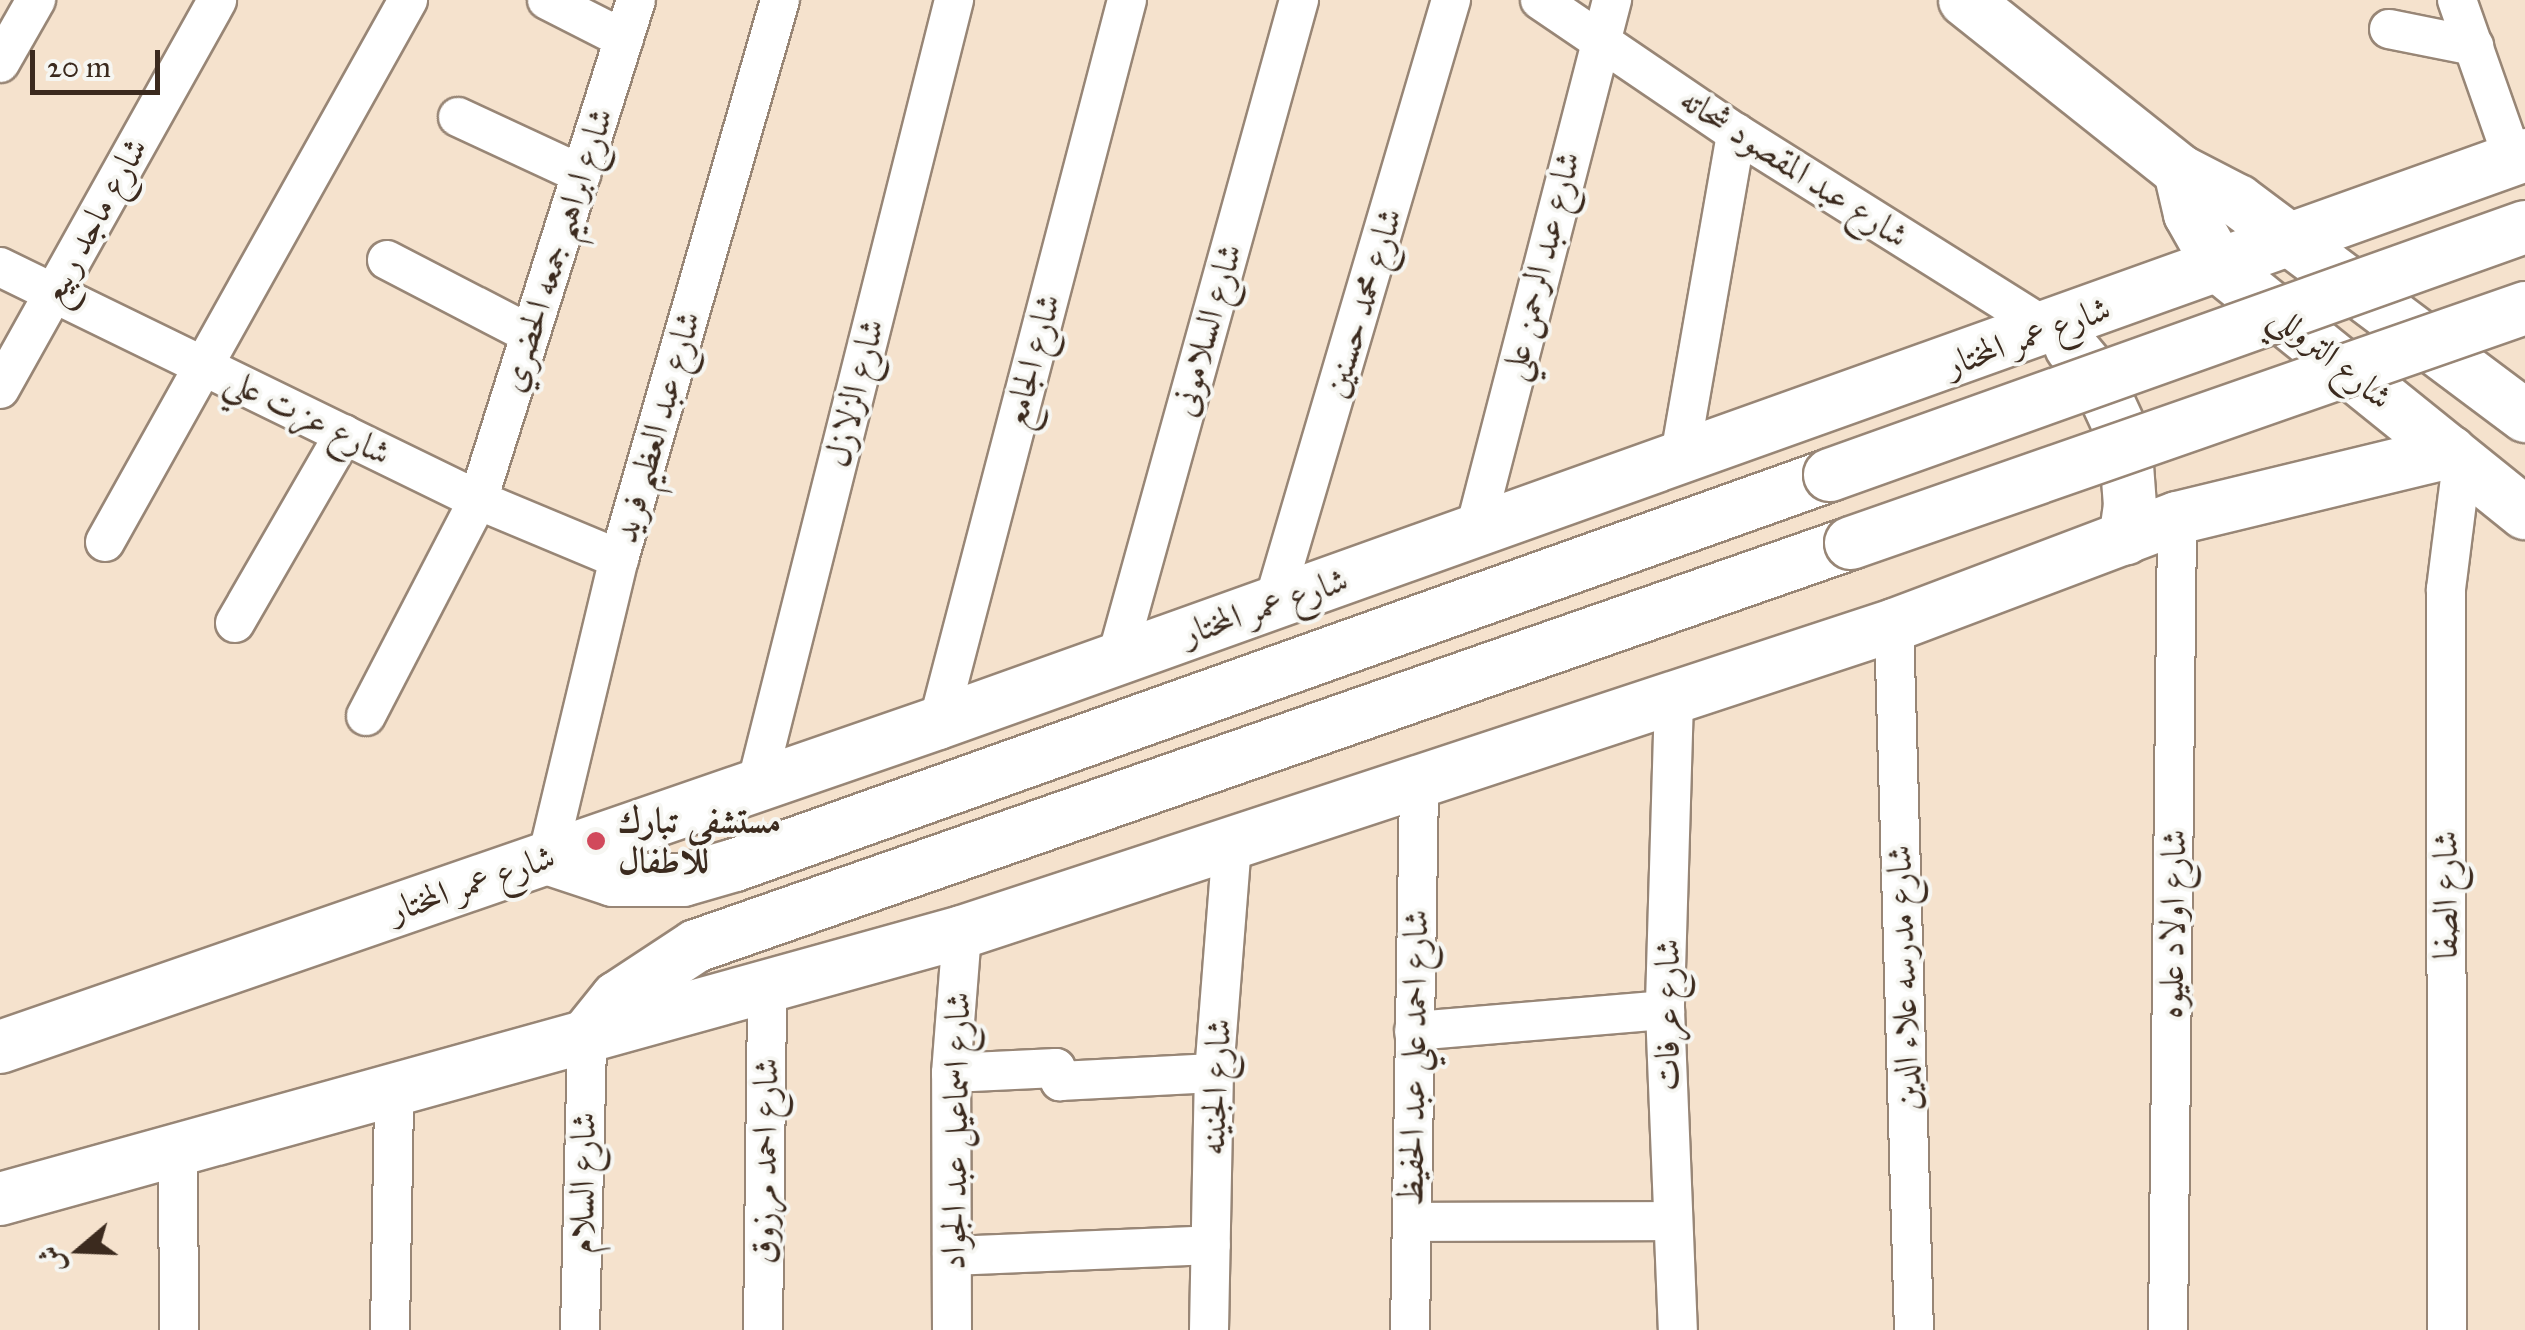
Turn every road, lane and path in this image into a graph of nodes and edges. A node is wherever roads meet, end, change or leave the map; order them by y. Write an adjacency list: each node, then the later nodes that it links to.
1 (36, 0): 19 (street)
2 (217, 0): 30 (street, شارع ماجد ربيع)
3 (408, 0): 34 (street)
4 (547, 0): 17 (street)
5 (636, 0): 17 (street, شارع ابراهيم جمعه الحضري)
6 (780, 0): 46 (street, شارع عبد العظيم فريد)
7 (954, 0): 54 (street, شارع الزلازل)
8 (1126, 0): 53 (street, شارع الجامع)
9 (1300, 0): 50 (street, شارع السلامونى)
10 (1451, 0): 47 (street, شارع محمد حسنين)
11 (1540, 0): 16 (street, شارع عبد المقصود شحاته)
12 (1612, 0): 16 (street, شارع عبد الرحمن علي)
13 (1965, 0): 23 (main road, شارع التروللي)
14 (2457, 0): 18 (street)
15 (2389, 29): 18 (street)
16 (1597, 39): 21 (street, شارع عبد المقصود شحاته); 43 (street, شارع عبد الرحمن علي)
17 (624, 40): 24 (street, شارع ابراهيم جمعه الحضري)
18 (2474, 46): 22 (street)
19 (0, 63)
20 (458, 116): 24 (street)
21 (1736, 134): 32 (street, شارع عبد المقصود شحاته); 39 (street)
22 (2519, 157): 26 (main road, شارع عمر المختار)
23 (2180, 171): 26 (main road, شارع التروللي); 28 (main road, شارع التروللي)
24 (581, 174): 33 (street, شارع ابراهيم جمعه الحضري)
25 (2525, 227): 57 (main road, bridge)
26 (2295, 242): 28 (main road, شارع عمر المختار); 36 (main road, شارع التروللي)
27 (387, 260): 33 (street)
28 (2220, 267): 32 (main road, شارع عمر المختار); 38 (main road, شارع التروللي)
29 (0, 268): 30 (street, شارع عزت علي)
30 (53, 296): 34 (street, شارع عزت علي); 35 (street, شارع ماجد ربيع)
31 (2525, 308): 62 (main road, bridge)
32 (2050, 330): 39 (main road, شارع عمر المختار); 44 (main road)
33 (530, 334): 40 (street, شارع ابراهيم جمعه الحضري)
34 (204, 366): 37 (street, شارع عزت علي); 45 (street)
35 (0, 389)
36 (2525, 416)
37 (344, 434): 40 (street, شارع عزت علي); 48 (street)
38 (2456, 457): 41 (main road, شارع التروللي); 42 (main road); 83 (street, شارع الصفا)
39 (1679, 460): 43 (main road, شارع عمر المختار)
40 (478, 500): 46 (street, شارع عزت علي); 52 (street, شارع ابراهيم جمعه الحضري)
41 (2525, 513)
42 (2177, 518): 44 (main road); 82 (street, شارع اولاد عليوه)
43 (1474, 533): 47 (main road, شارع عمر المختار)
44 (2124, 538): 49 (main road)
45 (105, 542)
46 (619, 559): 57 (street, شارع عبد العظيم فريد)
47 (1273, 604): 50 (main road, شارع عمر المختار)
48 (235, 624)
49 (1894, 626): 51 (main road); 81 (street, شارع مدرسه علاء الدين)
50 (1116, 660): 53 (main road, شارع عمر المختار)
51 (1674, 700): 55 (main road); 60 (street, شارع عرفات)
52 (366, 716)
53 (938, 723): 54 (main road, شارع عمر المختار)
54 (756, 786): 57 (main road, شارع عمر المختار)
55 (1418, 786): 56 (main road); 61 (street, شارع احمد علي عبد الحفيظ)
56 (1232, 845): 58 (main road); 65 (street, شارع الجنينه)
57 (547, 858): 63 (main road, شارع عمر المختار)
58 (962, 932): 59 (main road); 64 (street, شارع اسماعيل عبد الجواد)
59 (766, 992): 62 (main road); 76 (street, شارع احمد مرزوق)
60 (1666, 1010): 61 (street); 69 (street, شارع عرفات)
61 (1414, 1031): 70 (street, شارع احمد علي عبد الحفيظ)
62 (587, 1036): 66 (main road); 75 (street, شارع السلام)
63 (0, 1047)
64 (951, 1073): 65 (street); 72 (street, شارع اسماعيل عبد الجواد)
65 (1214, 1074): 71 (street, شارع الجنينه)
66 (394, 1089): 67 (main road); 74 (street)
67 (178, 1150): 68 (main road); 73 (street)
68 (0, 1199)
69 (1672, 1221): 70 (street); 80 (street, شارع عرفات)
70 (1412, 1222): 79 (street, شارع احمد علي عبد الحفيظ)
71 (1211, 1246): 72 (street); 78 (street, شارع الجنينه)
72 (952, 1256): 77 (street, شارع اسماعيل عبد الجواد)
73 (179, 1330)
74 (390, 1330)
75 (580, 1330)
76 (763, 1330)
77 (952, 1330)
78 (1209, 1330)
79 (1410, 1330)
80 (1678, 1330)
81 (1914, 1330)
82 (2168, 1330)
83 (2447, 1330)

